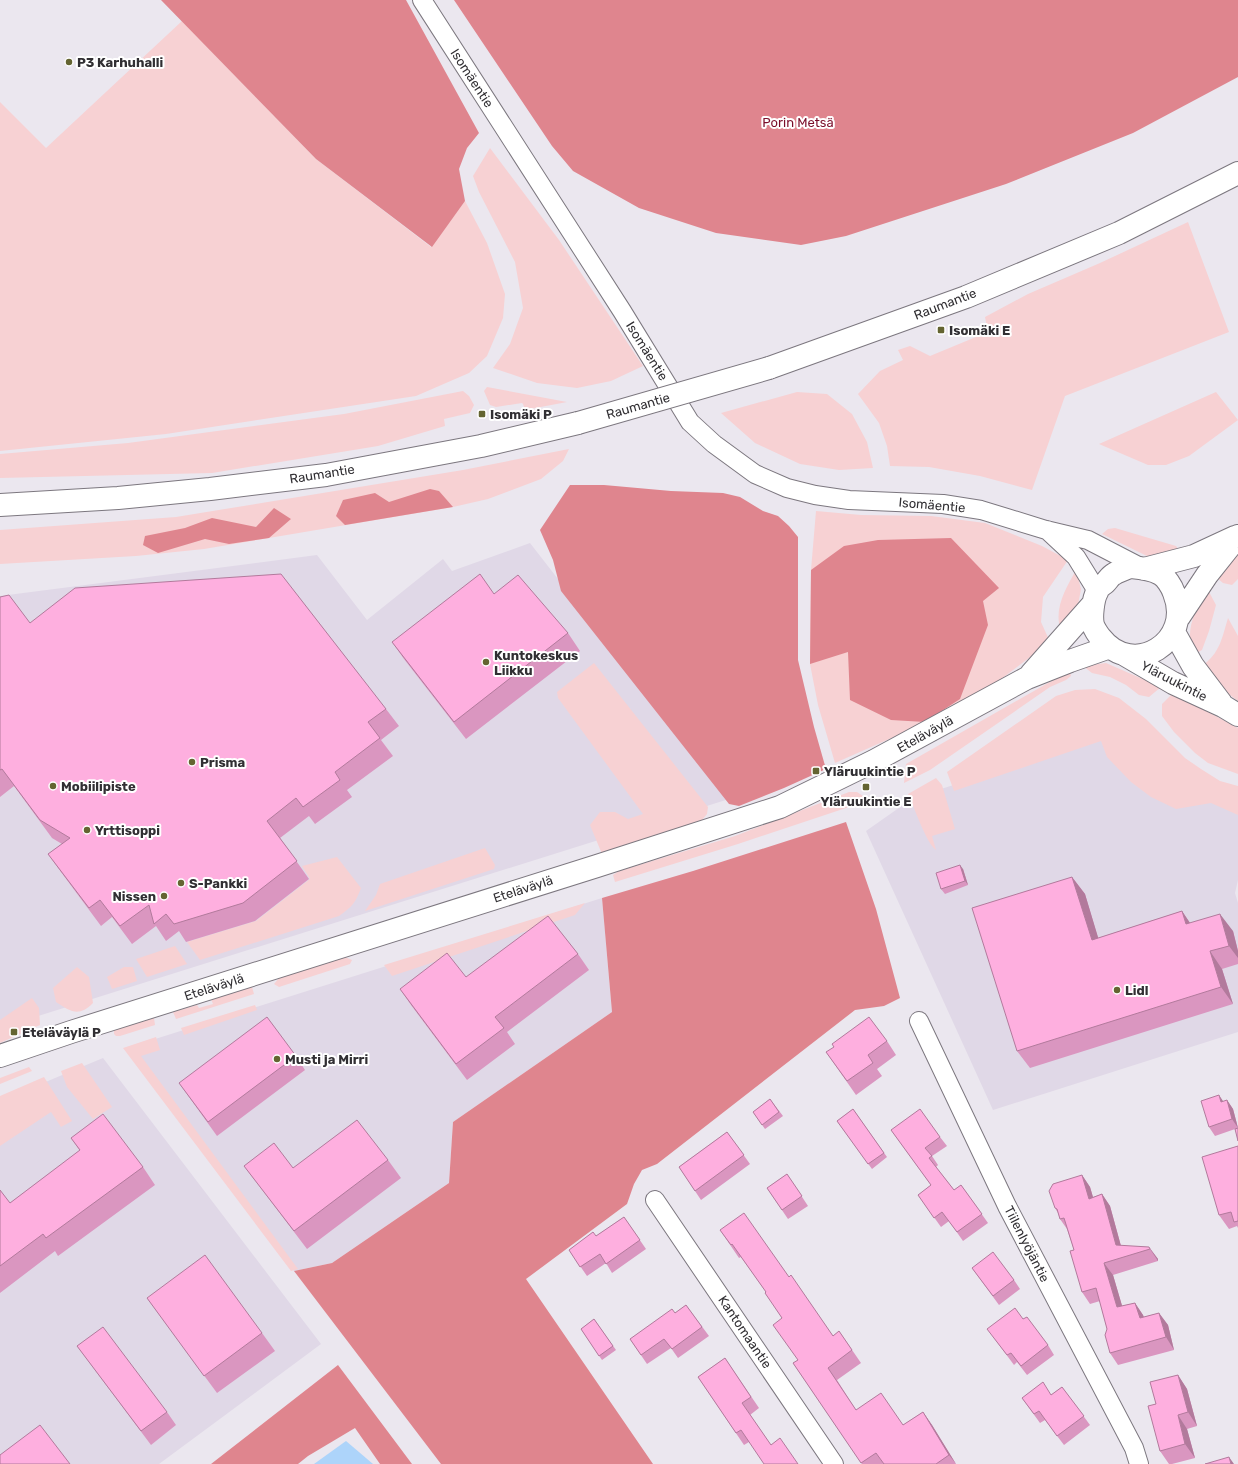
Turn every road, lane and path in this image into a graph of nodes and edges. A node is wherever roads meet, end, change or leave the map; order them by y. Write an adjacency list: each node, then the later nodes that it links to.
1 (422, 0): 4 (street, Isomäentie)
2 (1238, 173): 3 (main road, Raumantie, bridge)
3 (1, 505)
4 (1046, 530): 6 (street, Isomäentie); 7 (street, Isomäentie)
5 (1238, 536): 6 (main road); 8 (main road)
6 (1144, 569): 7 (main road); 8 (main road)
7 (1095, 598): 9 (main road); 10 (main road, Eteläväylä)
8 (1177, 625): 9 (main road); 11 (main road, Yläruukintie)
9 (1118, 651): 10 (main road, Eteläväylä); 11 (main road, Yläruukintie)
10 (1027, 678): 13 (main road, Eteläväylä)
11 (1231, 710)
12 (918, 1021): 16 (street, Tiilenlyöjäntie)
13 (0, 1056)
14 (655, 1200): 15 (street, Kantomaantie)
15 (834, 1464)
16 (1139, 1464)

